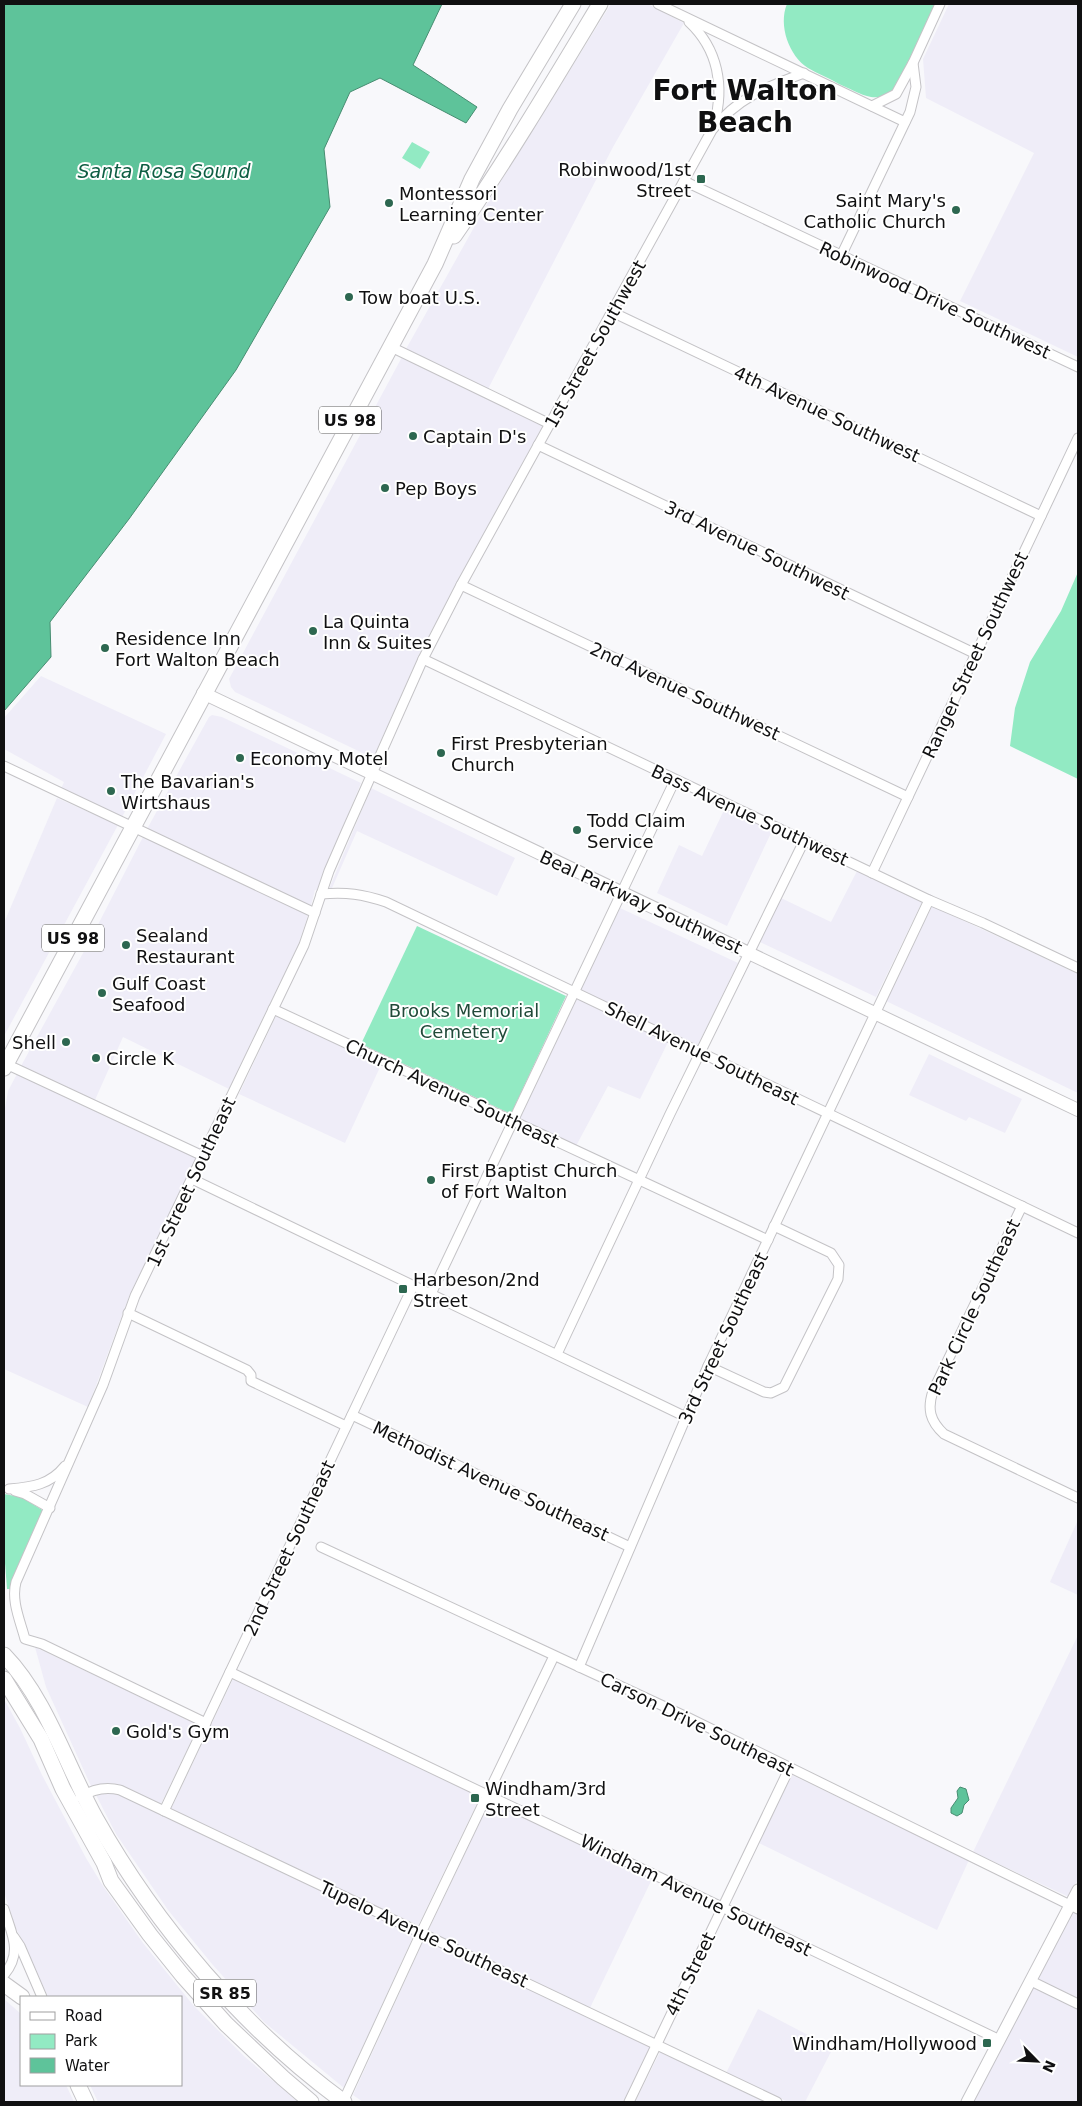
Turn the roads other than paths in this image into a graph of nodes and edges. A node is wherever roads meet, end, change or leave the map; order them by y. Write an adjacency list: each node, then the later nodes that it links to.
1 (573, 4): 13 (main road, US 98)
2 (600, 4): 13 (main road, US 98)
3 (658, 4): 5 (street)
4 (940, 4): 6 (street)
5 (684, 17): 7 (street); 10 (street, 1st Street Southwest)
6 (913, 63): 8 (street); 9 (street)
7 (804, 73): 8 (street); 10 (street, 1st Street Southwest)
8 (872, 106): 9 (street)
9 (905, 122): 12 (street)
10 (712, 130): 11 (street, 1st Street Southwest)
11 (684, 181): 12 (street, Robinwood Drive Southwest); 14 (street, 1st Street Southwest)
12 (841, 256): 16 (street, Robinwood Drive Southwest)
13 (435, 264): 15 (main road, US 98)
14 (612, 312): 17 (street, 1st Street Southwest); 20 (street, 4th Avenue Southwest)
15 (389, 346): 17 (street); 24 (main road, US 98)
16 (1078, 367)
17 (550, 424): 19 (street, 1st Street Southwest)
18 (1078, 438): 20 (street, Ranger Street Southwest)
19 (538, 446): 21 (street, 1st Street Southwest); 22 (street, 3rd Avenue Southwest)
20 (1041, 516): 22 (street, Ranger Street Southwest)
21 (461, 585): 23 (street, 1st Street Southwest); 28 (street, 2nd Avenue Southwest)
22 (976, 654): 28 (street, Ranger Street Southwest)
23 (423, 659): 26 (street, 1st Street Southwest); 27 (street, Bass Avenue Southwest)
24 (203, 693): 26 (main road, Beal Parkway Southwest); 29 (main road, US 98)
25 (4, 766): 29 (street)
26 (372, 773): 32 (main road, Beal Parkway Southwest); 33 (street, 1st Street Southeast)
27 (675, 780): 30 (street, Bass Avenue Southwest); 32 (street)
28 (908, 797): 31 (street, Ranger Street Southwest)
29 (132, 827): 35 (street); 42 (main road, US 98)
30 (804, 840): 31 (street, Bass Avenue Southwest); 36 (street)
31 (872, 873): 34 (street, Bass Avenue Southwest)
32 (621, 892): 36 (main road, Beal Parkway Southwest); 38 (street)
33 (321, 894): 35 (street, 1st Street Southeast); 38 (street, Shell Avenue Southeast)
34 (929, 900): 37 (street, Bass Avenue Southwest); 40 (street, 3rd Street Southeast)
35 (315, 913): 39 (street, 1st Street Southeast)
36 (749, 953): 40 (main road, Beal Parkway Southwest); 41 (street)
37 (1078, 968)
38 (574, 992): 41 (street, Shell Avenue Southeast); 45 (street)
39 (273, 1009): 45 (street, Church Avenue Southeast); 46 (street, 1st Street Southeast)
40 (875, 1013): 43 (main road, Beal Parkway Southwest); 44 (street, 3rd Street Southeast)
41 (700, 1052): 44 (street, Shell Avenue Southeast); 48 (street)
42 (5, 1066): 46 (street)
43 (1078, 1110)
44 (828, 1114): 49 (street, Shell Avenue Southeast); 50 (street, 3rd Street Southeast)
45 (512, 1122): 48 (street, Church Avenue Southeast); 54 (street)
46 (203, 1156): 47 (street, 1st Street Southeast)
47 (192, 1179): 53 (street); 55 (street, 1st Street Southeast)
48 (640, 1181): 52 (street, Church Avenue Southeast); 56 (street)
49 (1022, 1206): 51 (street, Shell Avenue Southeast); 63 (street, Park Circle Southeast)
50 (774, 1226): 52 (street, 3rd Street Southeast); 57 (street)
51 (1078, 1233)
52 (768, 1240): 57 (street, 3rd Street Southeast)
53 (414, 1286): 54 (street); 58 (street, 2nd Street Southeast)
54 (431, 1294): 56 (street)
55 (128, 1313): 60 (street, Methodist Avenue Southeast); 61 (street, 1st Street Southeast)
56 (557, 1354): 59 (street)
57 (708, 1366): 59 (street, 3rd Street Southeast)
58 (352, 1415): 60 (street, 2nd Street Southeast); 66 (street, Methodist Avenue Southeast)
59 (686, 1416): 66 (street, 3rd Street Southeast)
60 (346, 1426): 70 (street, 2nd Street Southeast)
61 (68, 1462): 62 (street); 64 (street, 1st Street Southeast)
62 (6, 1489): 64 (street)
63 (1078, 1498)
64 (50, 1508): 72 (street, 1st Street Southeast)
65 (321, 1547): 68 (street, Carson Drive Southeast)
66 (630, 1547): 69 (street, 3rd Street Southeast)
67 (4, 1655): 75 (main road, SR 85)
68 (554, 1656): 69 (street, Carson Drive Southeast); 74 (street)
69 (579, 1667): 73 (street, Carson Drive Southeast)
70 (230, 1672): 72 (street, 2nd Street Southeast); 74 (street, Windham Avenue Southeast)
71 (4, 1679): 75 (main road, SR 85)
72 (206, 1723): 76 (street, 2nd Street Southeast)
73 (789, 1769): 78 (street, 4th Street); 79 (street, Carson Drive Southeast)
74 (487, 1795): 78 (street, Windham Avenue Southeast); 81 (street)
75 (77, 1799): 76 (street, Tupelo Avenue Southeast); 93 (main road, SR 85); 94 (main road, SR 85)
76 (164, 1811): 81 (street, Tupelo Avenue Southeast)
77 (1078, 1890): 79 (street)
78 (723, 1907): 89 (street, Windham Avenue Southeast); 90 (street, 4th Street)
79 (1074, 1907): 84 (street)
80 (4, 1909): 82 (street)
81 (421, 1933): 90 (street, Tupelo Avenue Southeast); 94 (street)
82 (12, 1934): 83 (street); 87 (street)
83 (4, 1975)
84 (1031, 1981): 88 (street); 89 (street)
85 (4, 1984): 86 (main road)
86 (21, 1996)
87 (42, 1996)
88 (1078, 2004)
89 (1000, 2040): 97 (street)
90 (657, 2045): 95 (street, 4th Street); 96 (street, Tupelo Avenue Southeast)
91 (78, 2086): 92 (main road)
92 (86, 2102)
93 (312, 2102)
94 (344, 2102)
95 (629, 2102)
96 (777, 2102)
97 (968, 2102)

